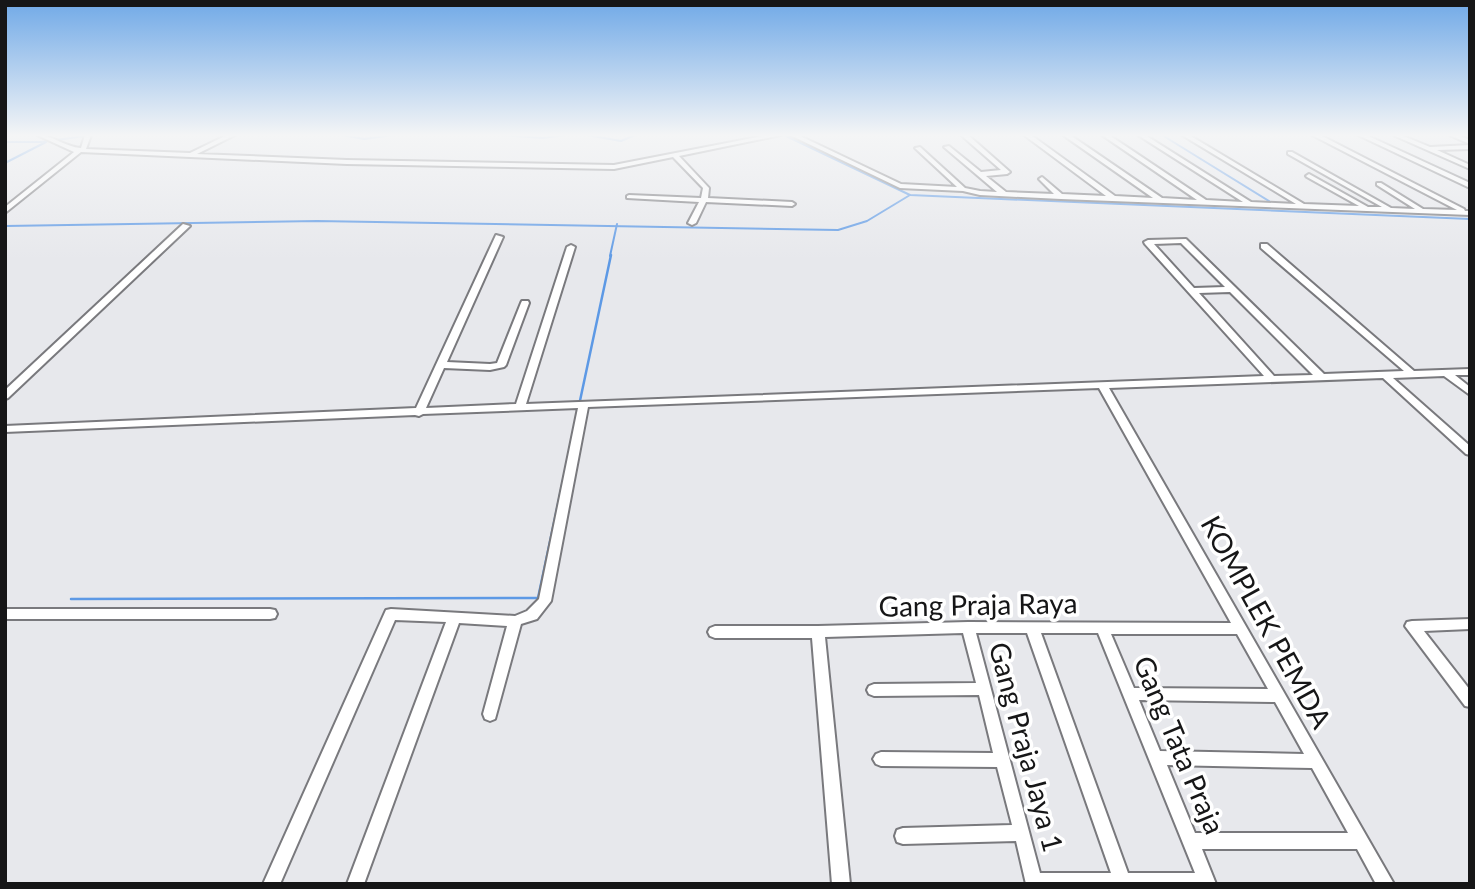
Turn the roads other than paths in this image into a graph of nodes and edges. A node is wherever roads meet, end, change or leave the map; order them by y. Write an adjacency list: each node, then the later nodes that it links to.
1 (49, 176): 32 (street)
2 (695, 176): 23 (street)
3 (882, 176): 18 (street)
4 (949, 176): 18 (street)
5 (983, 176): 19 (street)
6 (1083, 176): 22 (street)
7 (1126, 176): 24 (street)
8 (1167, 176): 25 (street)
9 (1207, 176): 27 (street)
10 (1255, 176): 28 (street)
11 (1310, 176): 29 (street)
12 (1332, 176): 30 (street)
13 (1397, 176): 33 (street)
14 (1450, 176): 17 (street)
15 (1042, 179): 21 (street)
16 (1379, 184): 31 (street)
17 (1470, 186)
18 (963, 189): 19 (street)
19 (1004, 194): 21 (street)
20 (629, 197): 23 (street)
21 (1061, 197): 22 (street)
22 (1114, 199): 24 (street)
23 (704, 200): 26 (street); 34 (street)
24 (1160, 200): 25 (street)
25 (1205, 202): 27 (street)
26 (792, 204)
27 (1250, 204): 28 (street)
28 (1304, 206): 29 (street)
29 (1367, 208): 30 (street)
30 (1390, 209): 31 (street)
31 (1422, 210): 33 (street)
32 (5, 211)
33 (1468, 212)
34 (692, 223)
35 (186, 226): 51 (street)
36 (499, 237): 42 (street)
37 (1265, 246): 45 (street)
38 (571, 247): 53 (street)
39 (1232, 289): 40 (street); 40 (street); 47 (street)
40 (1191, 291): 48 (street)
41 (525, 303): 42 (street)
42 (442, 365): 54 (street)
43 (1445, 372): 44 (street); 45 (street); 50 (street)
44 (1470, 372)
45 (1411, 373): 46 (street)
46 (1384, 374): 47 (street); 56 (street)
47 (1320, 376): 48 (street)
48 (1271, 378): 49 (street)
49 (1102, 384): 52 (street); 65 (street, KOMPLEK PEMDA)
50 (1470, 392)
51 (5, 396)
52 (580, 404): 53 (street); 60 (street)
53 (520, 408): 54 (street)
54 (419, 413): 55 (street)
55 (5, 429)
56 (1470, 452)
57 (5, 614): 58 (street)
58 (270, 614)
59 (454, 618): 60 (street); 85 (street); 86 (street)
60 (515, 621): 73 (street)
61 (1470, 624): 72 (street)
62 (968, 627): 63 (street, Gang Praja Raya); 67 (street, Gang Praja Raya); 68 (street, Gang Praja Jaya 1)
63 (1032, 627): 64 (street, Gang Praja Raya); 82 (street)
64 (1102, 628): 65 (street, Gang Praja Raya); 70 (street, Gang Tata Praja)
65 (1242, 629): 71 (street, KOMPLEK PEMDA)
66 (715, 632): 67 (street, Gang Praja Raya)
67 (818, 632): 87 (street)
68 (984, 689): 69 (street); 76 (street, Gang Praja Jaya 1)
69 (874, 690)
70 (1129, 694): 71 (street); 74 (street, Gang Tata Praja)
71 (1279, 696): 77 (street, KOMPLEK PEMDA)
72 (1470, 701)
73 (490, 714)
74 (1155, 758): 77 (street); 80 (street, Gang Tata Praja)
75 (881, 759): 76 (street)
76 (1002, 760): 78 (street, Gang Praja Jaya 1)
77 (1316, 761): 81 (street, KOMPLEK PEMDA)
78 (1022, 833): 79 (street); 83 (street, Gang Praja Jaya 1)
79 (903, 836)
80 (1190, 841): 81 (street); 84 (street, Gang Tata Praja)
81 (1362, 841): 88 (street, KOMPLEK PEMDA)
82 (1122, 881): 83 (street); 84 (street)
83 (1034, 882)
84 (1208, 883)
85 (271, 884)
86 (355, 884)
87 (841, 884)
88 (1386, 884)

